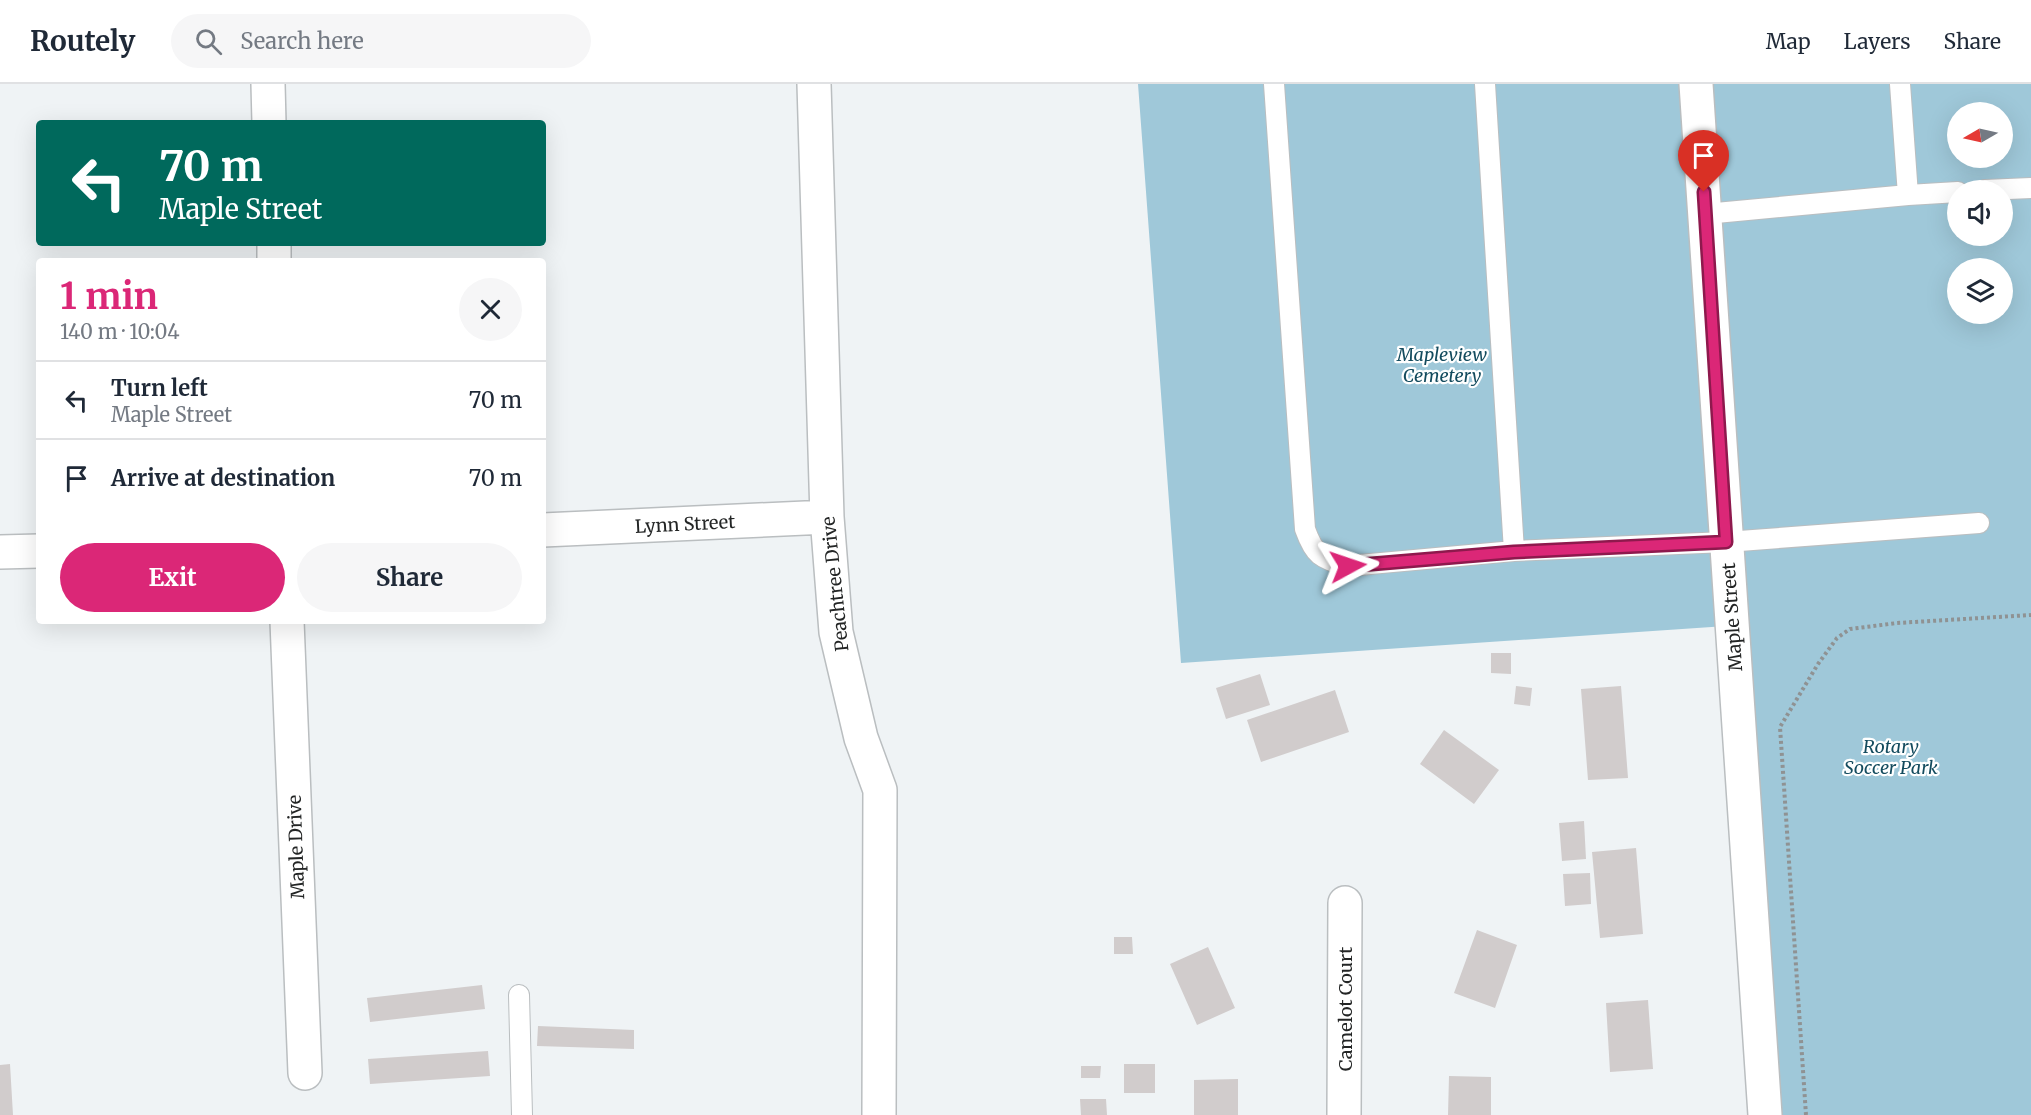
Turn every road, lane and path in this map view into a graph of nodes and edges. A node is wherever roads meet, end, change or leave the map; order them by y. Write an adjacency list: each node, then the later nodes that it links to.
1 (268, 84): 7 (street)
2 (814, 84): 13 (street, Peachtree Drive)
3 (1274, 84): 19 (lane)
4 (1485, 84): 19 (lane)
5 (1696, 84): 12 (street, Maple Street)
6 (1900, 84): 11 (lane)
7 (269, 120)
8 (2031, 188): 9 (lane)
9 (2013, 189)
10 (1947, 193): 11 (lane)
11 (1908, 195): 12 (lane)
12 (1705, 214): 16 (street, Maple Street)
13 (827, 517): 15 (street, Lynn Street); 26 (street, Peachtree Drive)
14 (1979, 523): 16 (lane)
15 (546, 530)
16 (1726, 542): 19 (lane); 28 (street, Maple Street)
17 (36, 551): 18 (street)
18 (0, 552)
19 (1514, 552)
20 (2031, 615): 29 (path)
21 (287, 624): 24 (street, Maple Drive)
22 (1345, 903): 27 (street, Camelot Court)
23 (519, 995): 25 (lane)
24 (305, 1073)
25 (522, 1115)
26 (879, 1115)
27 (1344, 1115)
28 (1765, 1115)
29 (1806, 1115)

